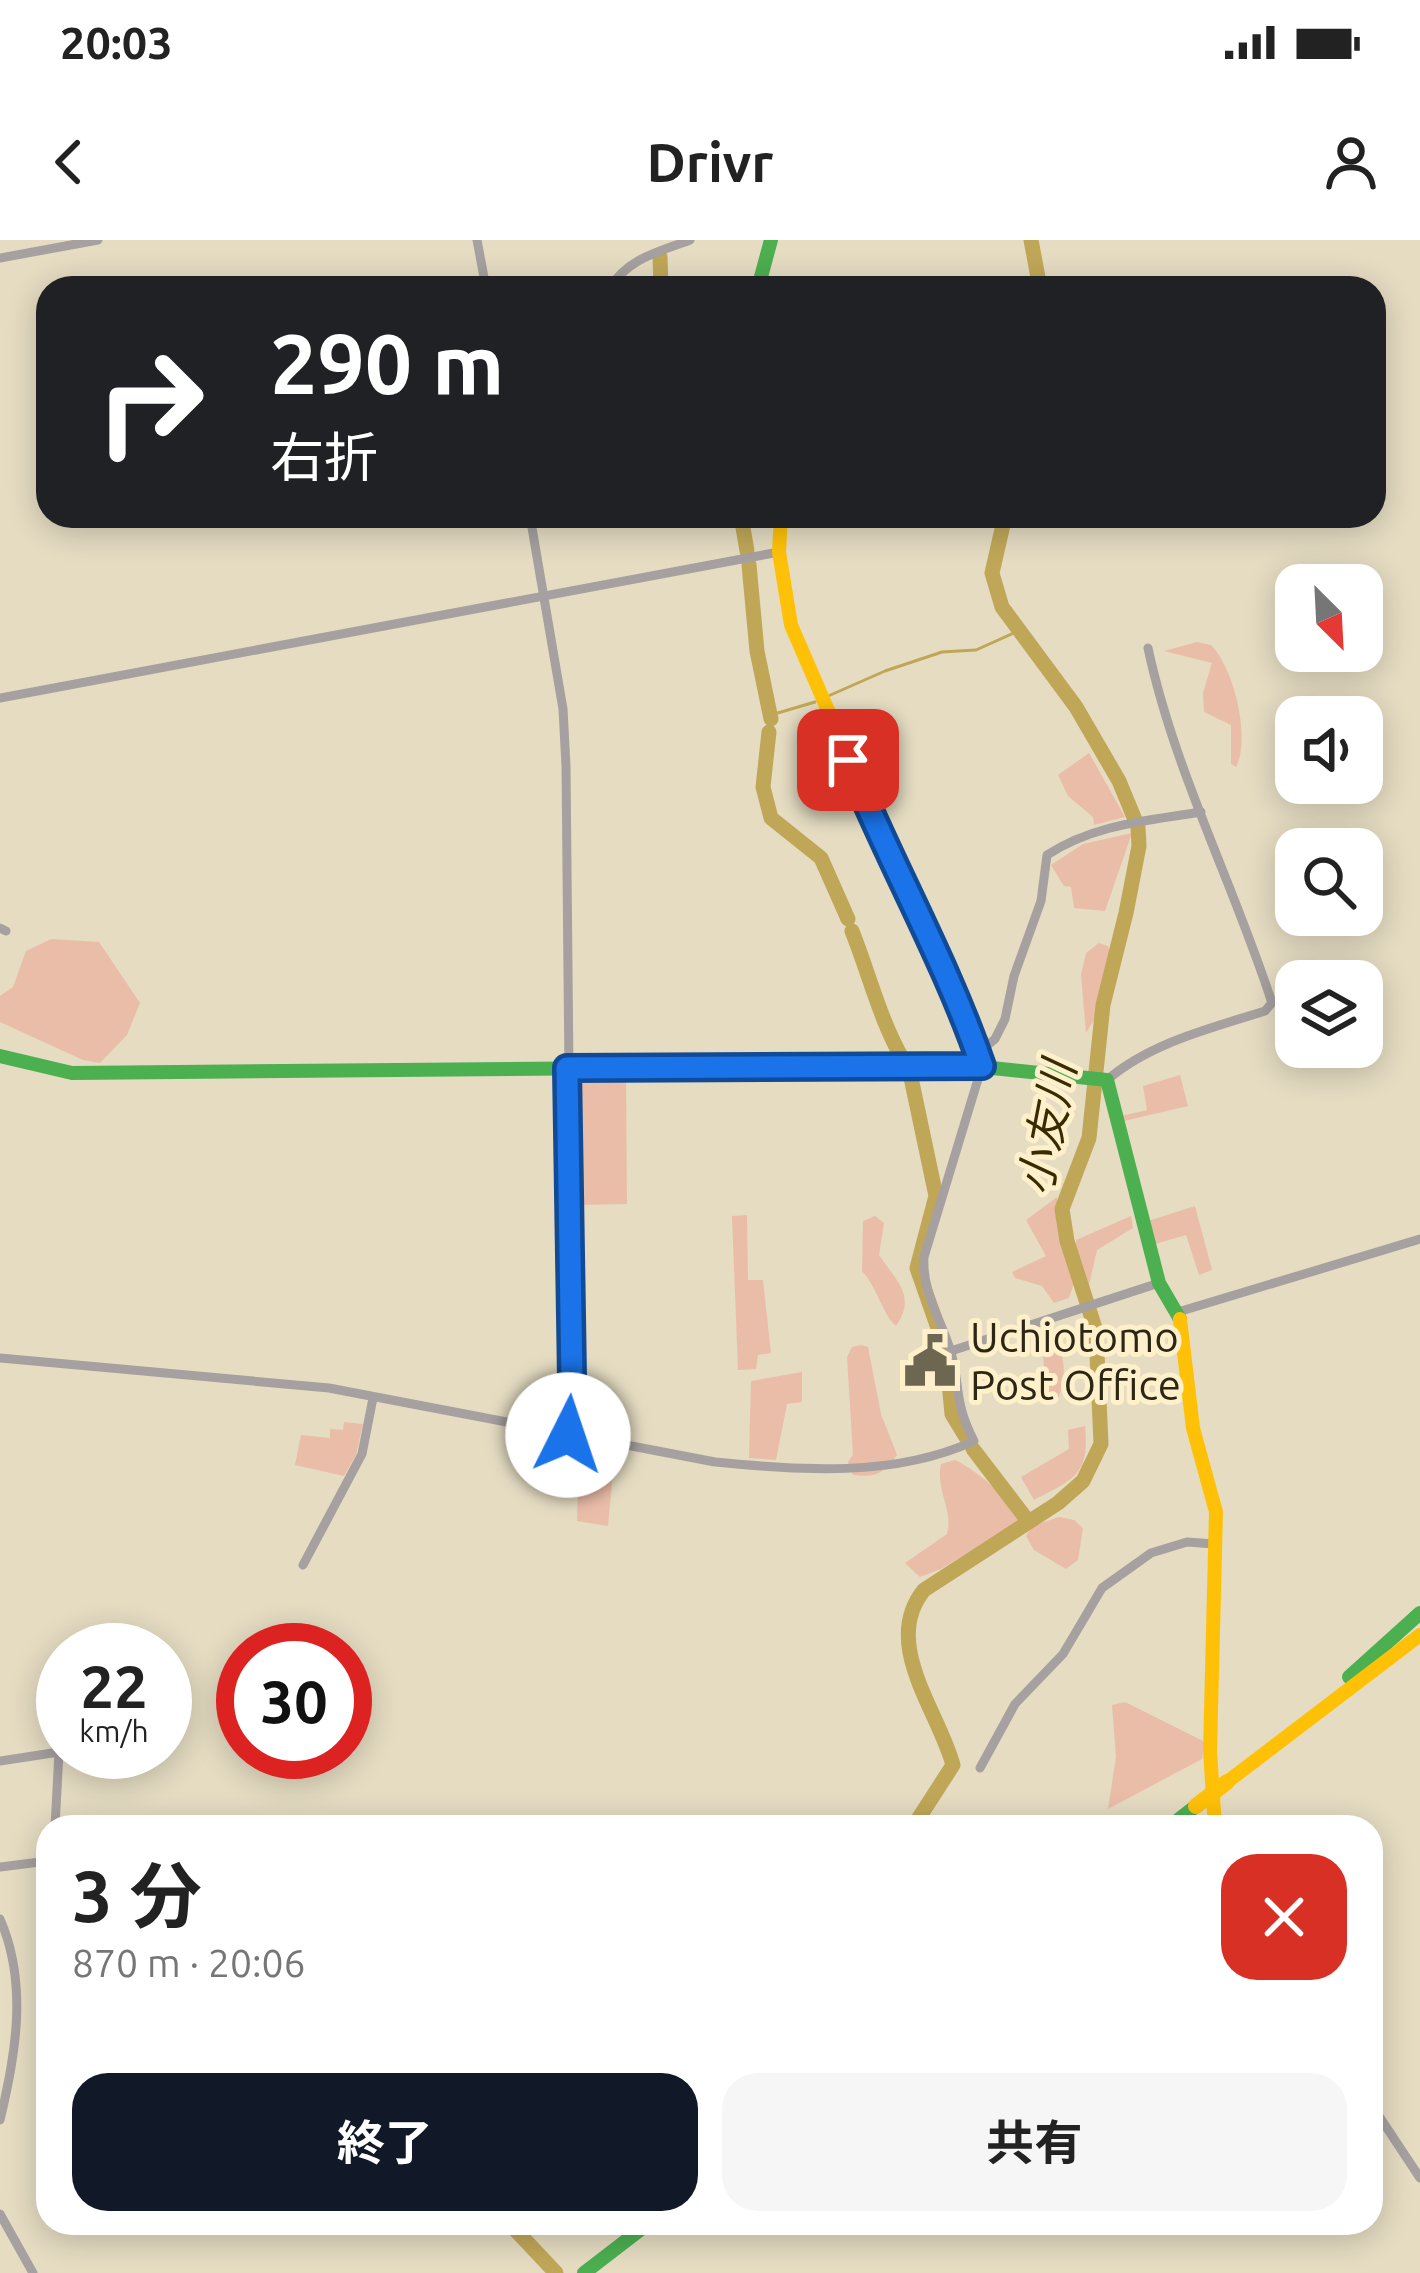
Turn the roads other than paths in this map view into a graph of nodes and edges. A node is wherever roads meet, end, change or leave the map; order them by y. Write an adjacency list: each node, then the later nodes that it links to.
1 (98, 240): 5 (street)
2 (477, 240): 6 (street)
3 (690, 240): 7 (street)
4 (771, 240): 8 (main road)
5 (0, 258)
6 (484, 276)
7 (617, 276)
8 (761, 276)
9 (532, 528): 12 (street)
10 (780, 528): 11 (main road)
11 (779, 552): 12 (street); 17 (main road)
12 (545, 597): 14 (street); 18 (street)
13 (1148, 648): 15 (street)
14 (0, 698)
15 (1201, 812): 17 (street); 19 (street)
16 (0, 1056): 18 (main road)
17 (980, 1059): 18 (main road); 19 (main road); 23 (street)
18 (567, 1068): 26 (street)
19 (1107, 1080): 21 (main road)
20 (1420, 1239): 22 (street)
21 (1159, 1283): 22 (main road); 23 (street)
22 (1178, 1312): 27 (main road)
23 (951, 1352): 26 (street)
24 (0, 1358): 25 (street)
25 (373, 1398): 26 (street); 28 (street)
26 (568, 1435)
27 (1214, 1544): 33 (street); 36 (main road)
28 (303, 1565)
29 (1420, 1613): 31 (main road)
30 (1420, 1637): 31 (main road)
31 (1259, 1757): 35 (main road, bridge)
32 (0, 1761): 34 (street)
33 (980, 1768)
34 (55, 1815)
35 (1184, 1815)
36 (1214, 1815)
37 (36, 1862): 38 (street)
38 (0, 1867)
39 (0, 1919): 40 (street)
40 (0, 2120)
41 (1383, 2122): 42 (street)
42 (1420, 2179)
43 (0, 2214): 45 (street)
44 (634, 2235): 46 (main road)
45 (33, 2273)
46 (584, 2273)

